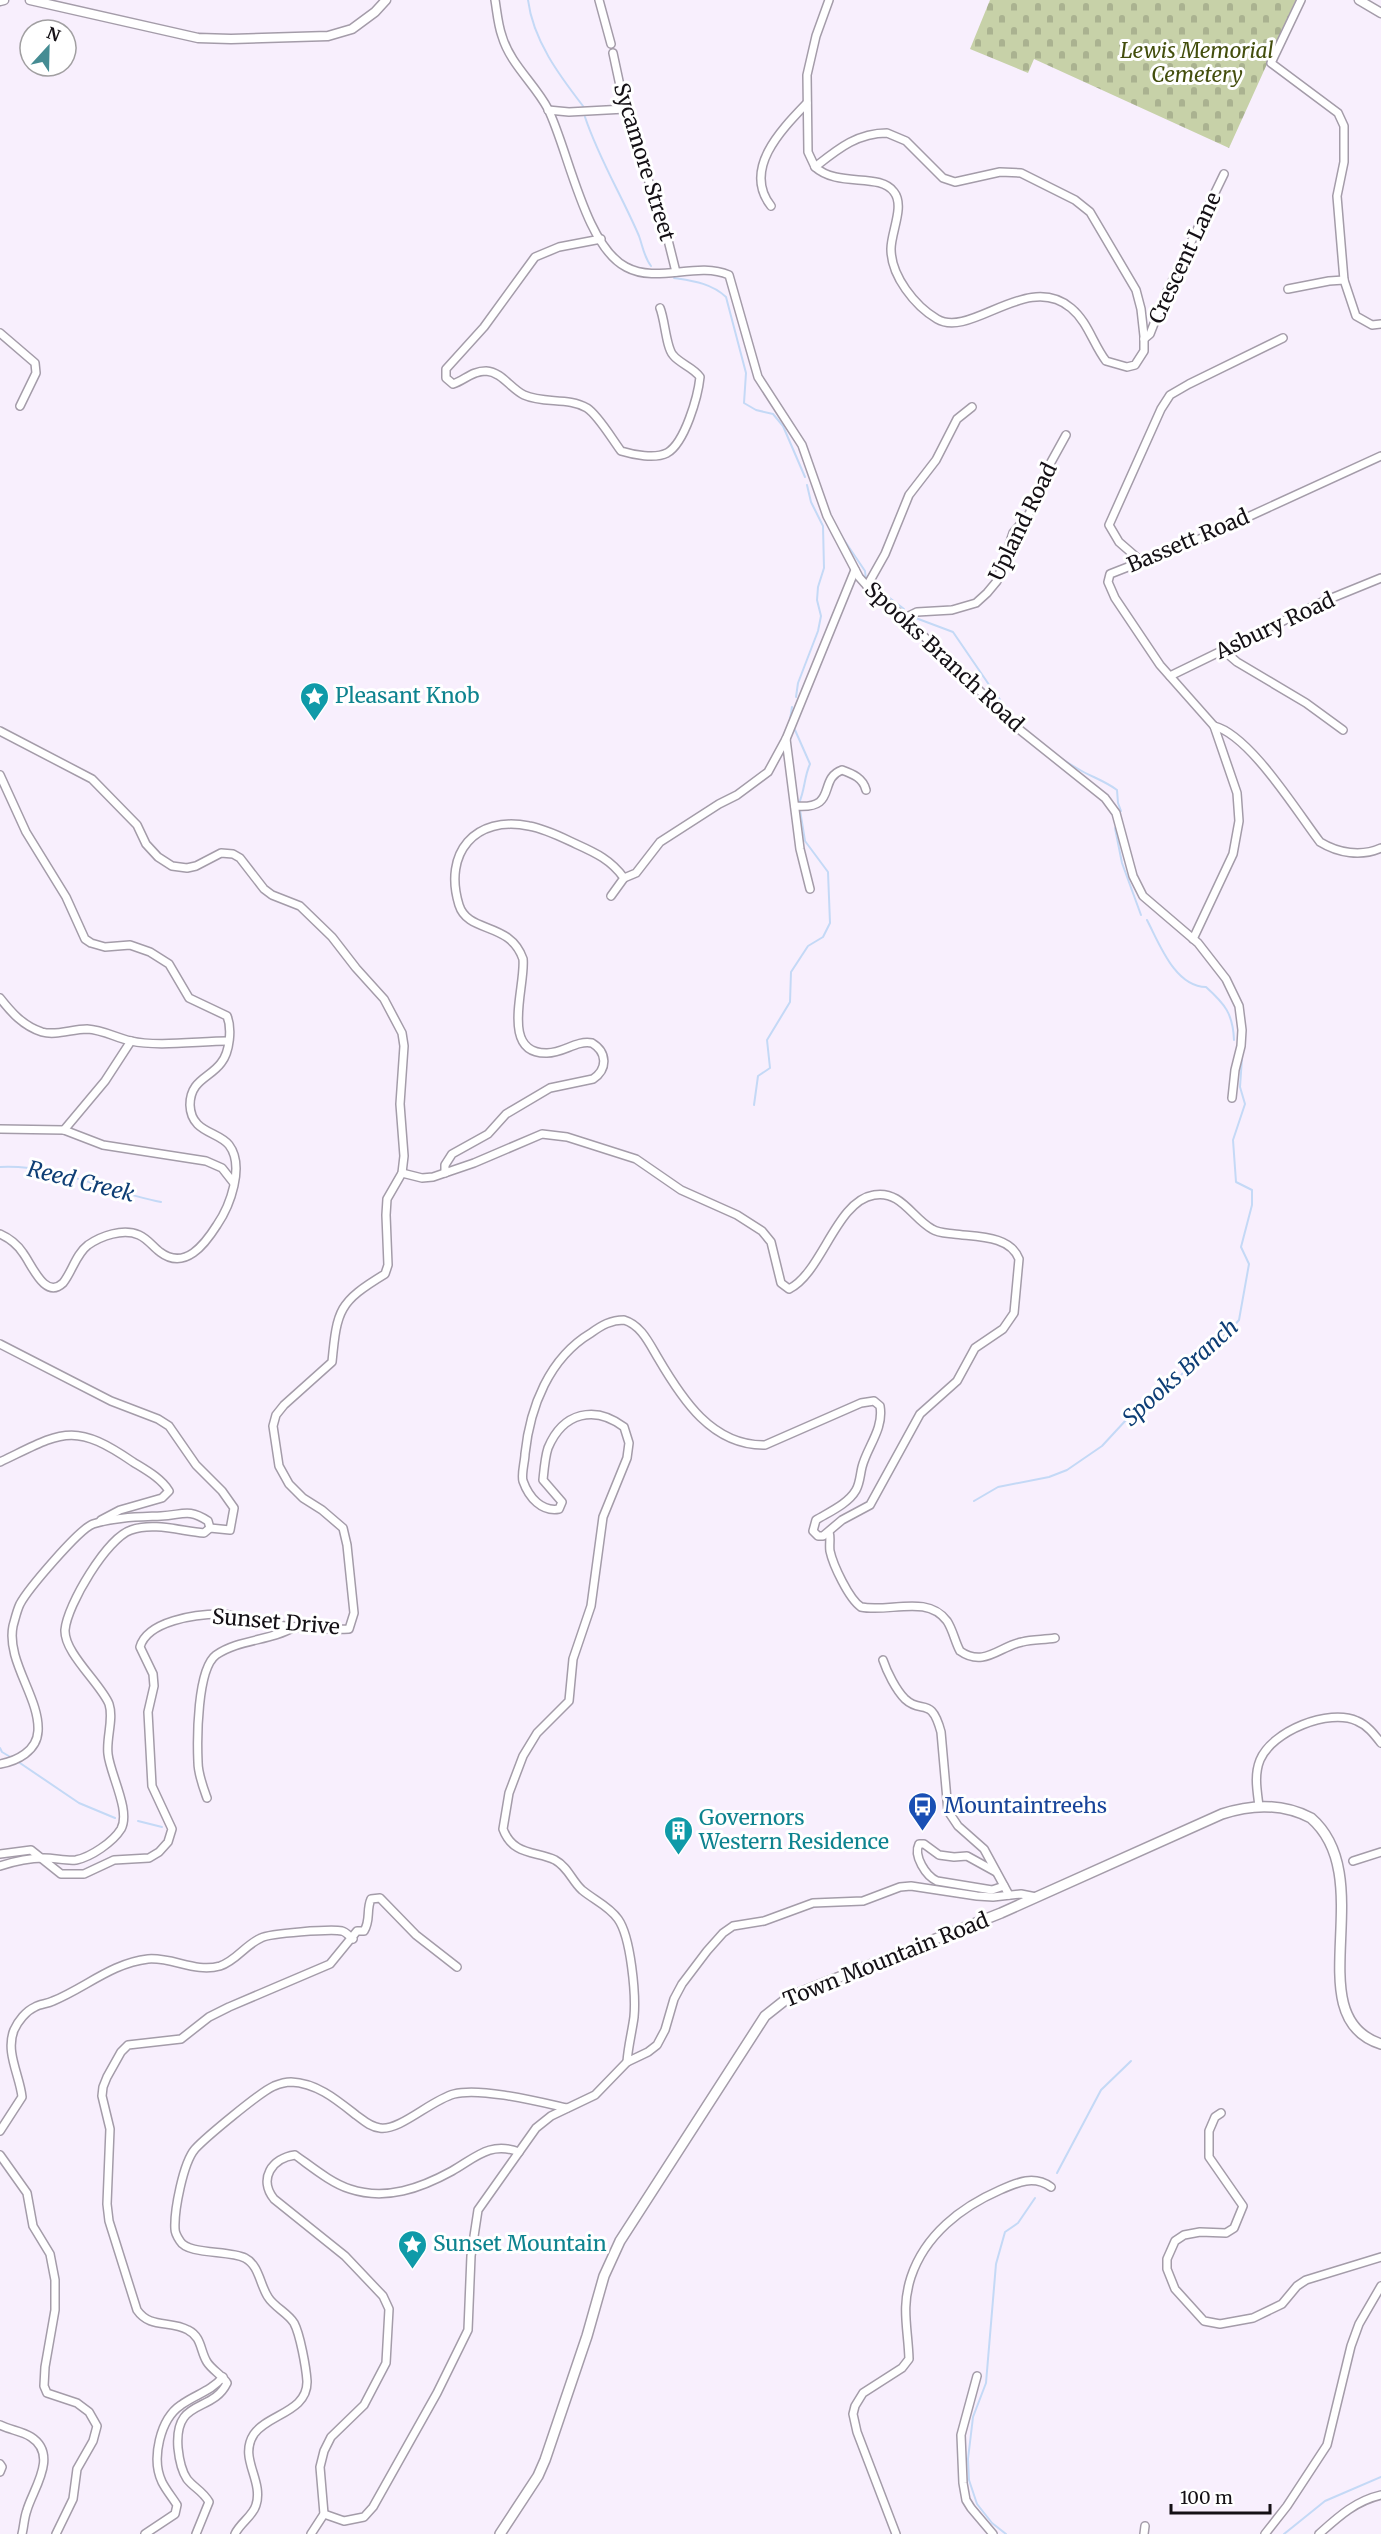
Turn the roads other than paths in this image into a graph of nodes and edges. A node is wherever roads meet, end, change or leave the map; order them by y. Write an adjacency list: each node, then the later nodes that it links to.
1 (30, 0): 2 (street)
2 (386, 0)
3 (495, 0): 12 (street, Spooks Branch Road)
4 (599, 0): 9 (street)
5 (829, 0): 11 (street)
6 (1301, 0): 19 (street)
7 (1359, 0): 8 (street)
8 (1381, 12)
9 (611, 44)
10 (613, 53): 13 (street, Sycamore Street)
11 (807, 103): 14 (street); 16 (street)
12 (548, 110): 13 (street); 17 (street, Spooks Branch Road)
13 (626, 110): 18 (street, Sycamore Street)
14 (815, 166): 25 (street); 25 (street, Crescent Lane)
15 (1224, 174): 25 (street, Crescent Lane)
16 (771, 206)
17 (601, 239): 18 (street, Spooks Branch Road); 21 (street)
18 (676, 272): 31 (street, Spooks Branch Road)
19 (1344, 280): 20 (street); 22 (street)
20 (1288, 289)
21 (660, 308)
22 (1381, 324)
23 (0, 333): 26 (street)
24 (1283, 338): 30 (street)
25 (1144, 339)
26 (20, 406)
27 (972, 407): 33 (street)
28 (1066, 435): 34 (street, Upland Road)
29 (1381, 456): 30 (street, Bassett Road)
30 (1143, 562): 36 (street, Bassett Road)
31 (855, 570): 33 (street, Spooks Branch Road); 40 (street)
32 (1381, 578): 35 (street, Asbury Road)
33 (867, 586): 34 (street, Spooks Branch Road)
34 (905, 618): 48 (street, Spooks Branch Road)
35 (1223, 650): 36 (street, Asbury Road); 38 (street)
36 (1170, 676): 37 (street, Bassett Road)
37 (1214, 726): 44 (street); 48 (street, Bassett Road)
38 (1343, 730)
39 (0, 731): 55 (street)
40 (786, 739): 43 (street); 45 (street)
41 (0, 776): 51 (street)
42 (866, 790): 43 (street)
43 (795, 806): 46 (street)
44 (1381, 848)
45 (624, 878): 47 (street); 56 (street)
46 (810, 889)
47 (611, 896)
48 (1193, 939): 52 (street, Spooks Branch Road)
49 (0, 998): 50 (street)
50 (132, 1041): 51 (street); 54 (street)
51 (228, 1041): 57 (street)
52 (1232, 1098)
53 (0, 1129): 54 (street)
54 (64, 1130): 57 (street)
55 (402, 1173): 56 (street); 64 (street, Sunset Drive)
56 (445, 1173): 63 (street)
57 (233, 1182): 58 (street)
58 (0, 1234)
59 (0, 1344): 62 (street)
60 (0, 1462): 61 (street)
61 (97, 1523): 62 (street); 68 (street)
62 (210, 1528): 74 (street)
63 (830, 1532): 65 (street); 85 (street)
64 (294, 1627): 69 (street); 74 (street, Sunset Drive)
65 (1055, 1638)
66 (883, 1660): 77 (street)
67 (1381, 1743): 70 (street)
68 (0, 1764)
69 (207, 1798)
70 (1259, 1806): 71 (main road, Town Mountain Road); 80 (main road, Town Mountain Road)
71 (1341, 1844)
72 (1381, 1852): 75 (street)
73 (0, 1854): 74 (street, Sunset Drive)
74 (44, 1858): 76 (street)
75 (1353, 1861)
76 (0, 1866)
77 (997, 1873): 78 (street); 78 (street)
78 (1004, 1886): 79 (street)
79 (1009, 1895): 80 (street); 85 (street)
80 (1037, 1897): 107 (main road, Town Mountain Road)
81 (353, 1939): 82 (street); 88 (street); 95 (street)
82 (457, 1967)
83 (1351, 1980): 84 (main road)
84 (1381, 2044)
85 (627, 2062): 86 (street)
86 (568, 2109): 89 (street); 105 (street)
87 (1221, 2113): 92 (street)
88 (0, 2131)
89 (519, 2152): 100 (street); 100 (street)
90 (0, 2155): 102 (street)
91 (1051, 2187): 108 (street)
92 (1381, 2257)
93 (1381, 2286): 110 (street)
94 (977, 2376): 109 (street)
95 (223, 2377): 103 (street); 104 (street)
96 (0, 2425): 101 (street)
97 (0, 2464): 98 (street)
98 (0, 2472)
99 (1381, 2495): 111 (street)
100 (324, 2514): 106 (street)
101 (22, 2534)
102 (56, 2534)
103 (145, 2534)
104 (196, 2534)
105 (235, 2534)
106 (311, 2534)
107 (500, 2534)
108 (896, 2534)
109 (993, 2534)
110 (1266, 2534)
111 (1319, 2534)

